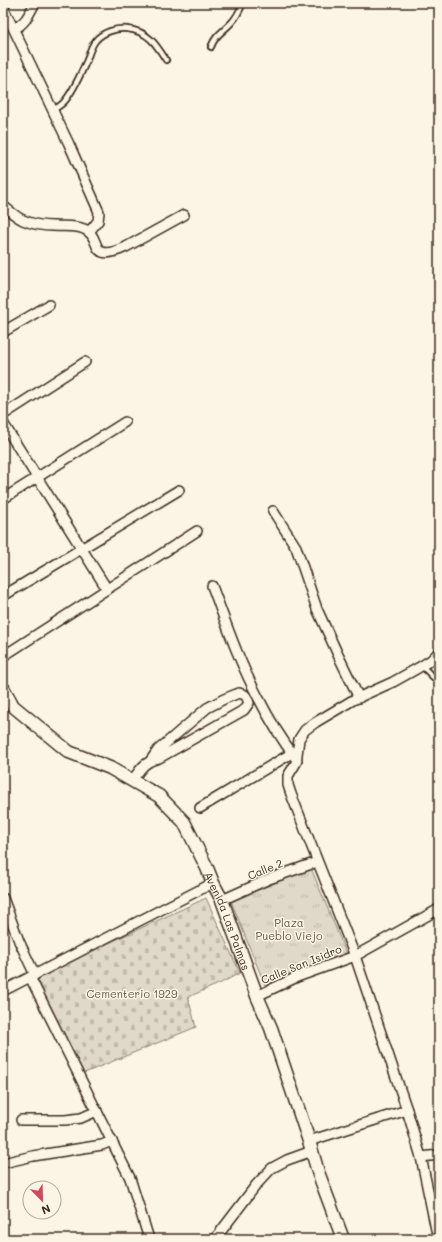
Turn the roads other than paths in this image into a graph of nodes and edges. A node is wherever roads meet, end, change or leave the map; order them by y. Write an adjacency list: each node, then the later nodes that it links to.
1 (35, 3): 4 (street)
2 (243, 3): 5 (lane)
3 (3, 7): 4 (street)
4 (14, 29): 7 (street)
5 (211, 47)
6 (166, 60): 7 (lane)
7 (53, 110): 10 (street)
8 (3, 206): 10 (street)
9 (184, 215): 10 (street)
10 (89, 232)
11 (49, 305): 12 (street)
12 (3, 332)
13 (85, 362): 14 (street)
14 (3, 415)
15 (125, 422): 17 (street)
16 (3, 423): 17 (street)
17 (37, 478): 19 (street); 22 (street)
18 (179, 490): 22 (street)
19 (3, 499)
20 (274, 512): 31 (street)
21 (197, 531): 24 (street)
22 (82, 548): 24 (street); 25 (street)
23 (212, 586): 32 (street)
24 (107, 589): 27 (street)
25 (3, 596)
26 (439, 652): 28 (street)
27 (5, 655)
28 (422, 666): 29 (lane); 31 (street)
29 (439, 682)
30 (3, 688): 34 (street, Avenida Las Palmas)
31 (359, 698): 32 (street)
32 (294, 757): 35 (street); 36 (street)
33 (151, 760): 33 (street); 34 (street)
34 (132, 781): 37 (street, Avenida Las Palmas)
35 (200, 808)
36 (318, 862): 39 (street, Calle 2); 41 (street)
37 (213, 883): 39 (street, Avenida Las Palmas); 42 (street)
38 (3, 898): 42 (street)
39 (222, 900): 44 (street, Avenida Las Palmas)
40 (439, 909): 41 (street, Calle San Isidro)
41 (355, 956): 44 (street, Calle San Isidro); 45 (street)
42 (32, 976): 43 (street); 46 (street)
43 (3, 991)
44 (256, 996): 49 (street, Avenida Las Palmas)
45 (407, 1110): 49 (street); 51 (street)
46 (97, 1111): 47 (street); 48 (street)
47 (21, 1120)
48 (112, 1142): 52 (street); 53 (street)
49 (311, 1146): 54 (street); 55 (street, Avenida Las Palmas)
50 (439, 1155): 51 (street)
51 (421, 1157): 56 (street)
52 (3, 1163)
53 (149, 1239)
54 (215, 1239)
55 (343, 1239)
56 (438, 1239)

